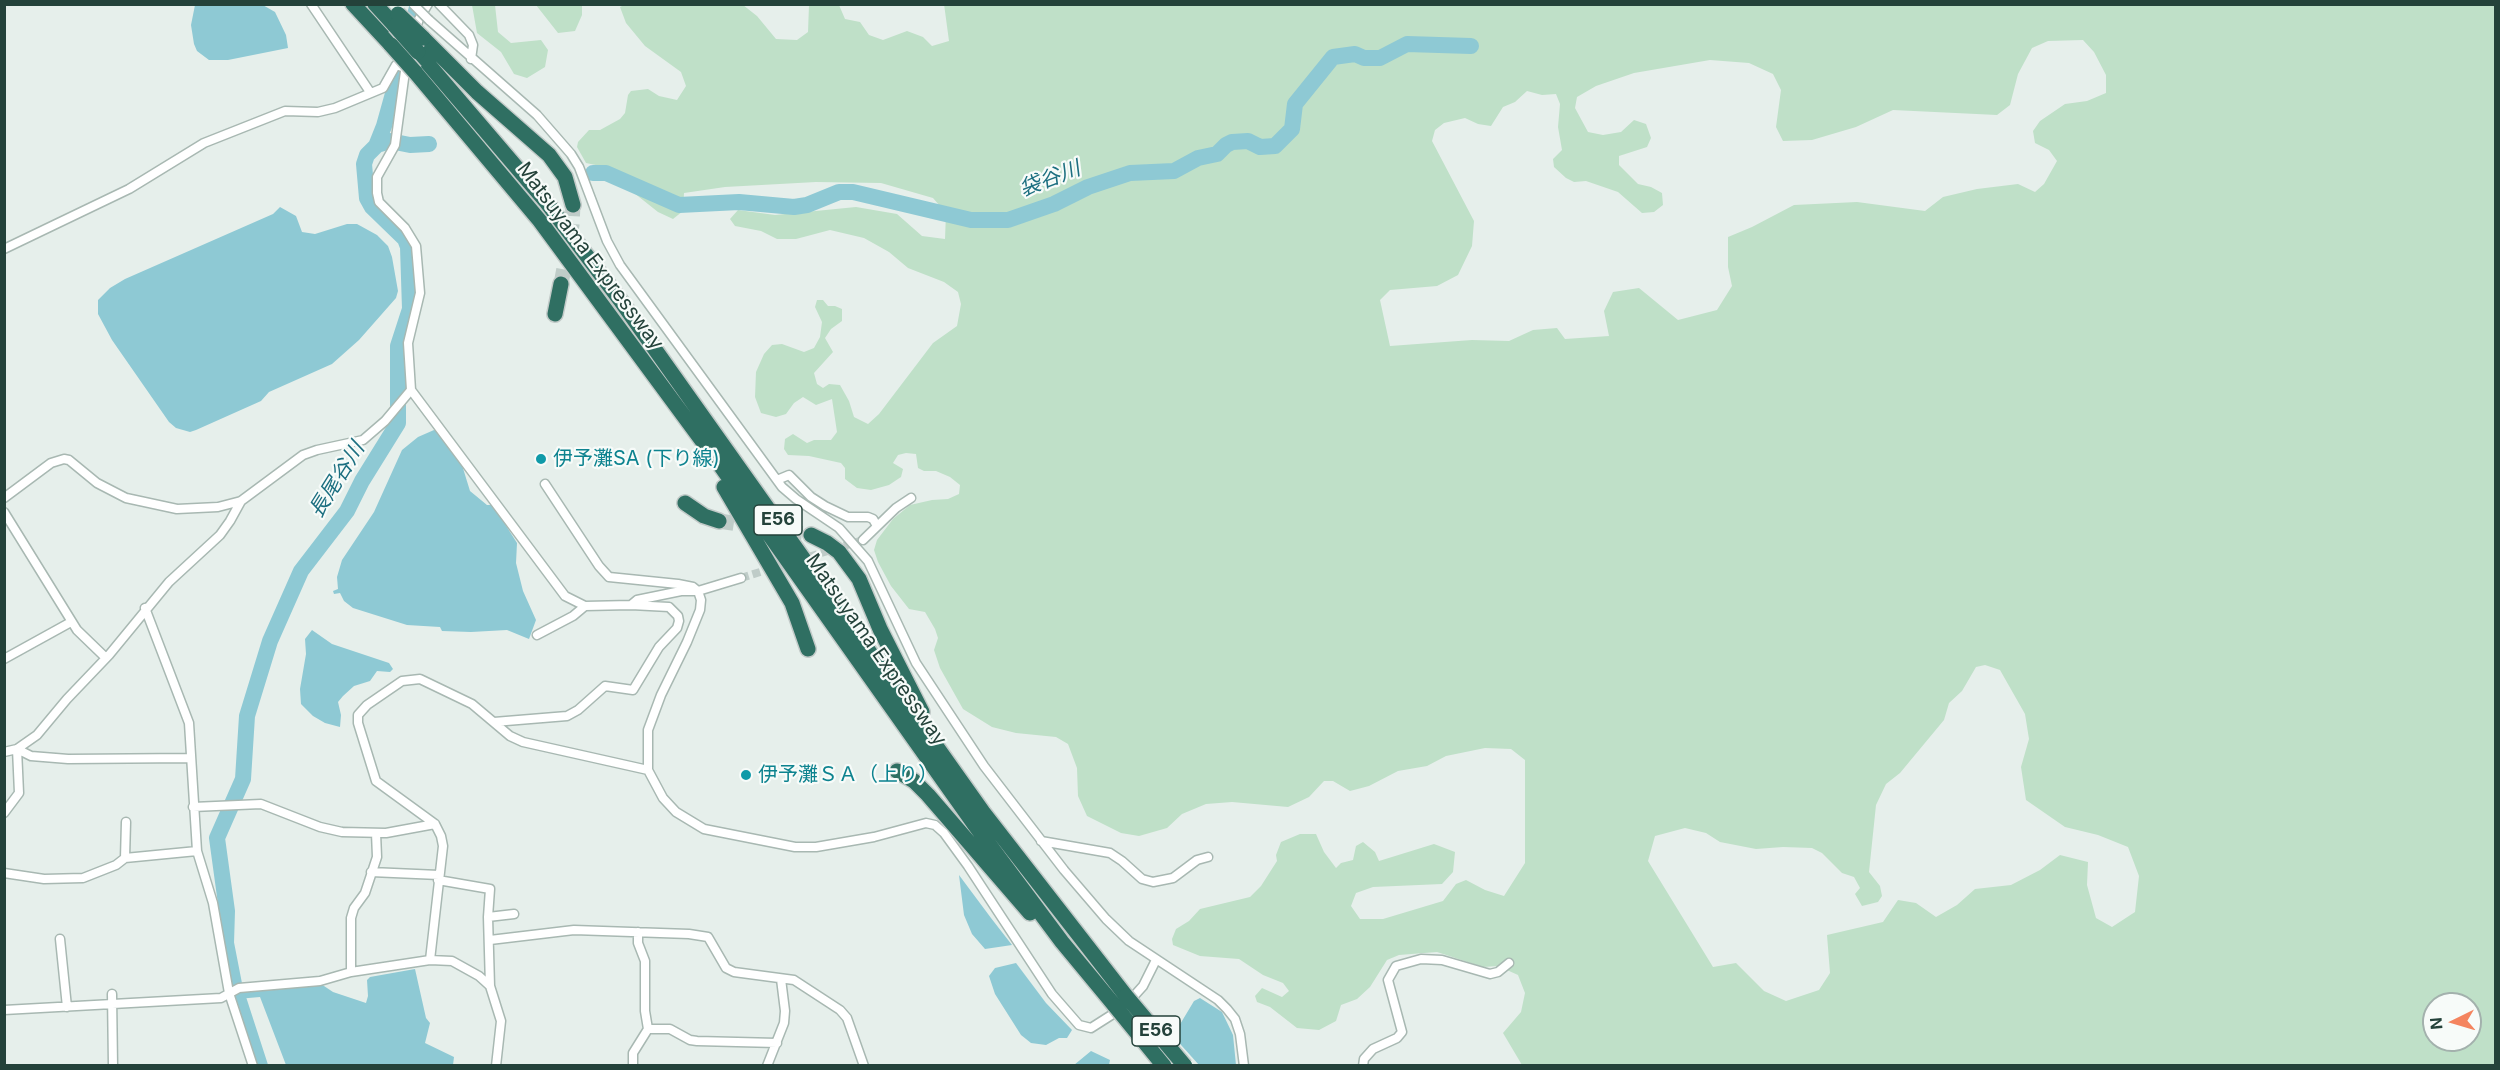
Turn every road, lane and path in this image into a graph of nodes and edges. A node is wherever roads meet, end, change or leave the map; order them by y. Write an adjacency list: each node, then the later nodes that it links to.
1 (311, 4): 11 (street)
2 (353, 4): 10 (highway, Matsuyama Expressway / E56, bridge)
3 (375, 4): 7 (highway)
4 (413, 4): 9 (street, bridge)
5 (428, 4): 10 (street)
6 (439, 4): 9 (street)
7 (394, 15): 8 (highway, bridge)
8 (421, 45): 12 (highway); 57 (highway, Matsuyama Expressway / E56)
9 (471, 59): 18 (street)
10 (406, 68): 11 (street); 15 (highway, Matsuyama Expressway / E56); 17 (street)
11 (370, 92): 13 (street)
12 (573, 205)
13 (4, 249)
14 (561, 285): 16 (highway)
15 (606, 309): 36 (highway); 71 (highway, Matsuyama Expressway / E56)
16 (555, 314)
17 (411, 390): 22 (street); 32 (street)
18 (777, 480): 26 (street); 50 (street)
19 (545, 484): 30 (street)
20 (4, 498): 22 (street)
21 (911, 498): 26 (street)
22 (241, 501): 33 (street)
23 (686, 503): 25 (highway)
24 (4, 512): 34 (street)
25 (719, 521)
26 (877, 526): 28 (street)
27 (811, 536): 57 (highway)
28 (863, 540)
29 (741, 578): 30 (street)
30 (699, 591): 31 (street); 43 (street)
31 (631, 604): 32 (street); 39 (street)
32 (585, 606): 35 (street)
33 (146, 608): 37 (street); 42 (street)
34 (71, 622): 37 (street); 38 (street)
35 (537, 635)
36 (808, 649)
37 (106, 658): 40 (street)
38 (4, 659)
39 (494, 722): 43 (street); 48 (street)
40 (17, 749): 41 (street); 42 (street); 46 (street)
41 (4, 752)
42 (190, 758): 45 (street)
43 (648, 770): 64 (street)
44 (897, 771): 71 (highway)
45 (194, 807): 49 (street); 51 (street)
46 (4, 813)
47 (126, 822): 53 (street)
48 (435, 824): 49 (street); 56 (street)
49 (376, 833): 54 (street)
50 (1041, 841): 52 (street); 64 (street)
51 (197, 851): 53 (street); 69 (street)
52 (1208, 857)
53 (125, 858): 55 (street)
54 (371, 872): 56 (street); 66 (street)
55 (4, 873)
56 (439, 877): 59 (street); 63 (street)
57 (1038, 883): 71 (highway, Matsuyama Expressway / E56)
58 (514, 914): 59 (street)
59 (488, 917): 62 (street)
60 (638, 933): 62 (street); 67 (street); 75 (street)
61 (60, 939): 73 (street)
62 (490, 940): 68 (street)
63 (430, 960): 66 (street); 68 (street)
64 (1156, 960): 85 (street)
65 (1509, 963): 86 (street)
66 (351, 972): 69 (street)
67 (782, 978): 76 (street); 82 (street)
68 (490, 986): 79 (street)
69 (229, 993): 72 (street); 78 (street)
70 (112, 994): 72 (street)
71 (1121, 1001): 83 (highway, Matsuyama Expressway / E56, bridge); 84 (highway, Matsuyama Expressway / E56, bridge)
72 (112, 1004): 73 (street); 77 (street)
73 (67, 1007): 74 (street)
74 (4, 1010)
75 (648, 1029): 76 (street); 80 (street)
76 (777, 1043): 81 (street)
77 (113, 1065)
78 (253, 1065)
79 (496, 1065)
80 (633, 1065)
81 (767, 1065)
82 (864, 1065)
83 (1164, 1065)
84 (1185, 1065)
85 (1244, 1065)
86 (1363, 1065)

